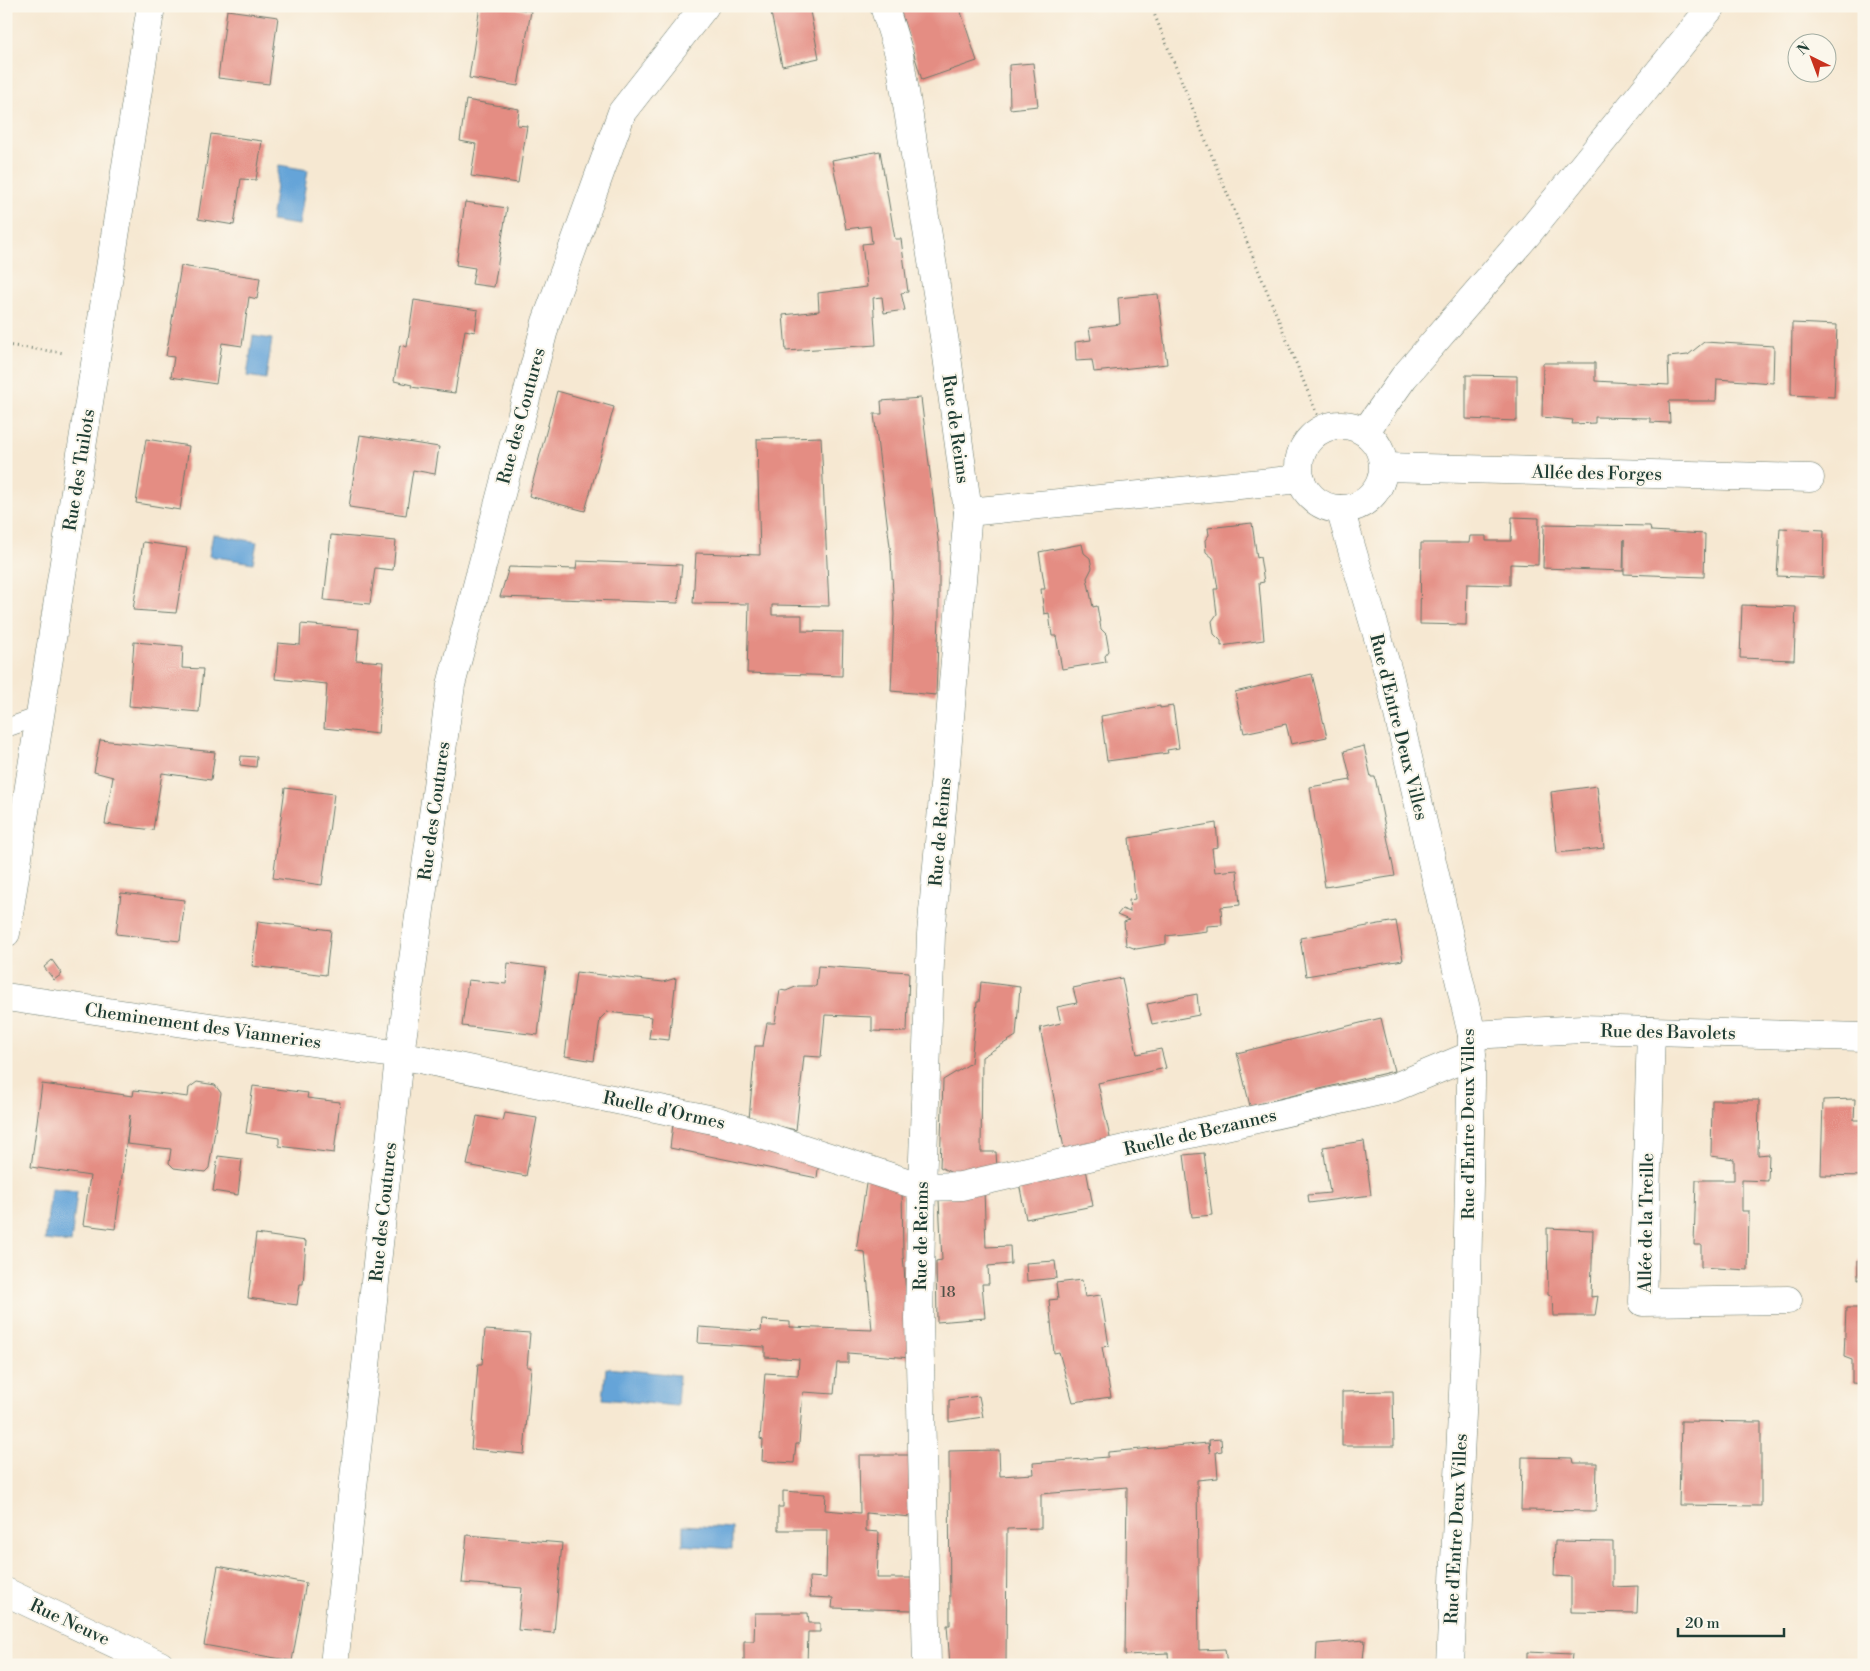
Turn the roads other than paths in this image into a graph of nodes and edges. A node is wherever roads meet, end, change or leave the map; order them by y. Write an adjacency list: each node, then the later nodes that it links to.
1 (151, 6): 11 (street, Rue des Tuilots)
2 (706, 6): 18 (street, Rue des Coutures)
3 (884, 6): 10 (street, Rue de Reims)
4 (1712, 6): 5 (street)
5 (1364, 432): 6 (street); 8 (street)
6 (1384, 467): 7 (street, Allée des Forges); 9 (street)
7 (1810, 478)
8 (1301, 479): 9 (street); 10 (street)
9 (1340, 509): 17 (street, Rue d'Entre Deux Villes)
10 (968, 512): 19 (street, Rue de Reims)
11 (40, 716): 12 (lane); 13 (street, Rue des Tuilots)
12 (6, 728)
13 (6, 933)
14 (6, 998): 18 (street, Cheminement des Vianneries)
15 (1651, 1031): 16 (street, Rue des Bavolets); 17 (street, Rue des Bavolets); 20 (street, Allée de la Treille)
16 (1864, 1037)
17 (1472, 1045): 19 (street, Ruelle de Bezannes); 25 (street, Rue d'Entre Deux Villes)
18 (400, 1055): 19 (street, Ruelle d'Ormes); 23 (street, Rue des Coutures)
19 (922, 1187): 24 (street, Rue de Reims)
20 (1788, 1300)
21 (6, 1592): 22 (street, Rue Neuve)
22 (160, 1665)
23 (334, 1665)
24 (927, 1665)
25 (1450, 1665)

